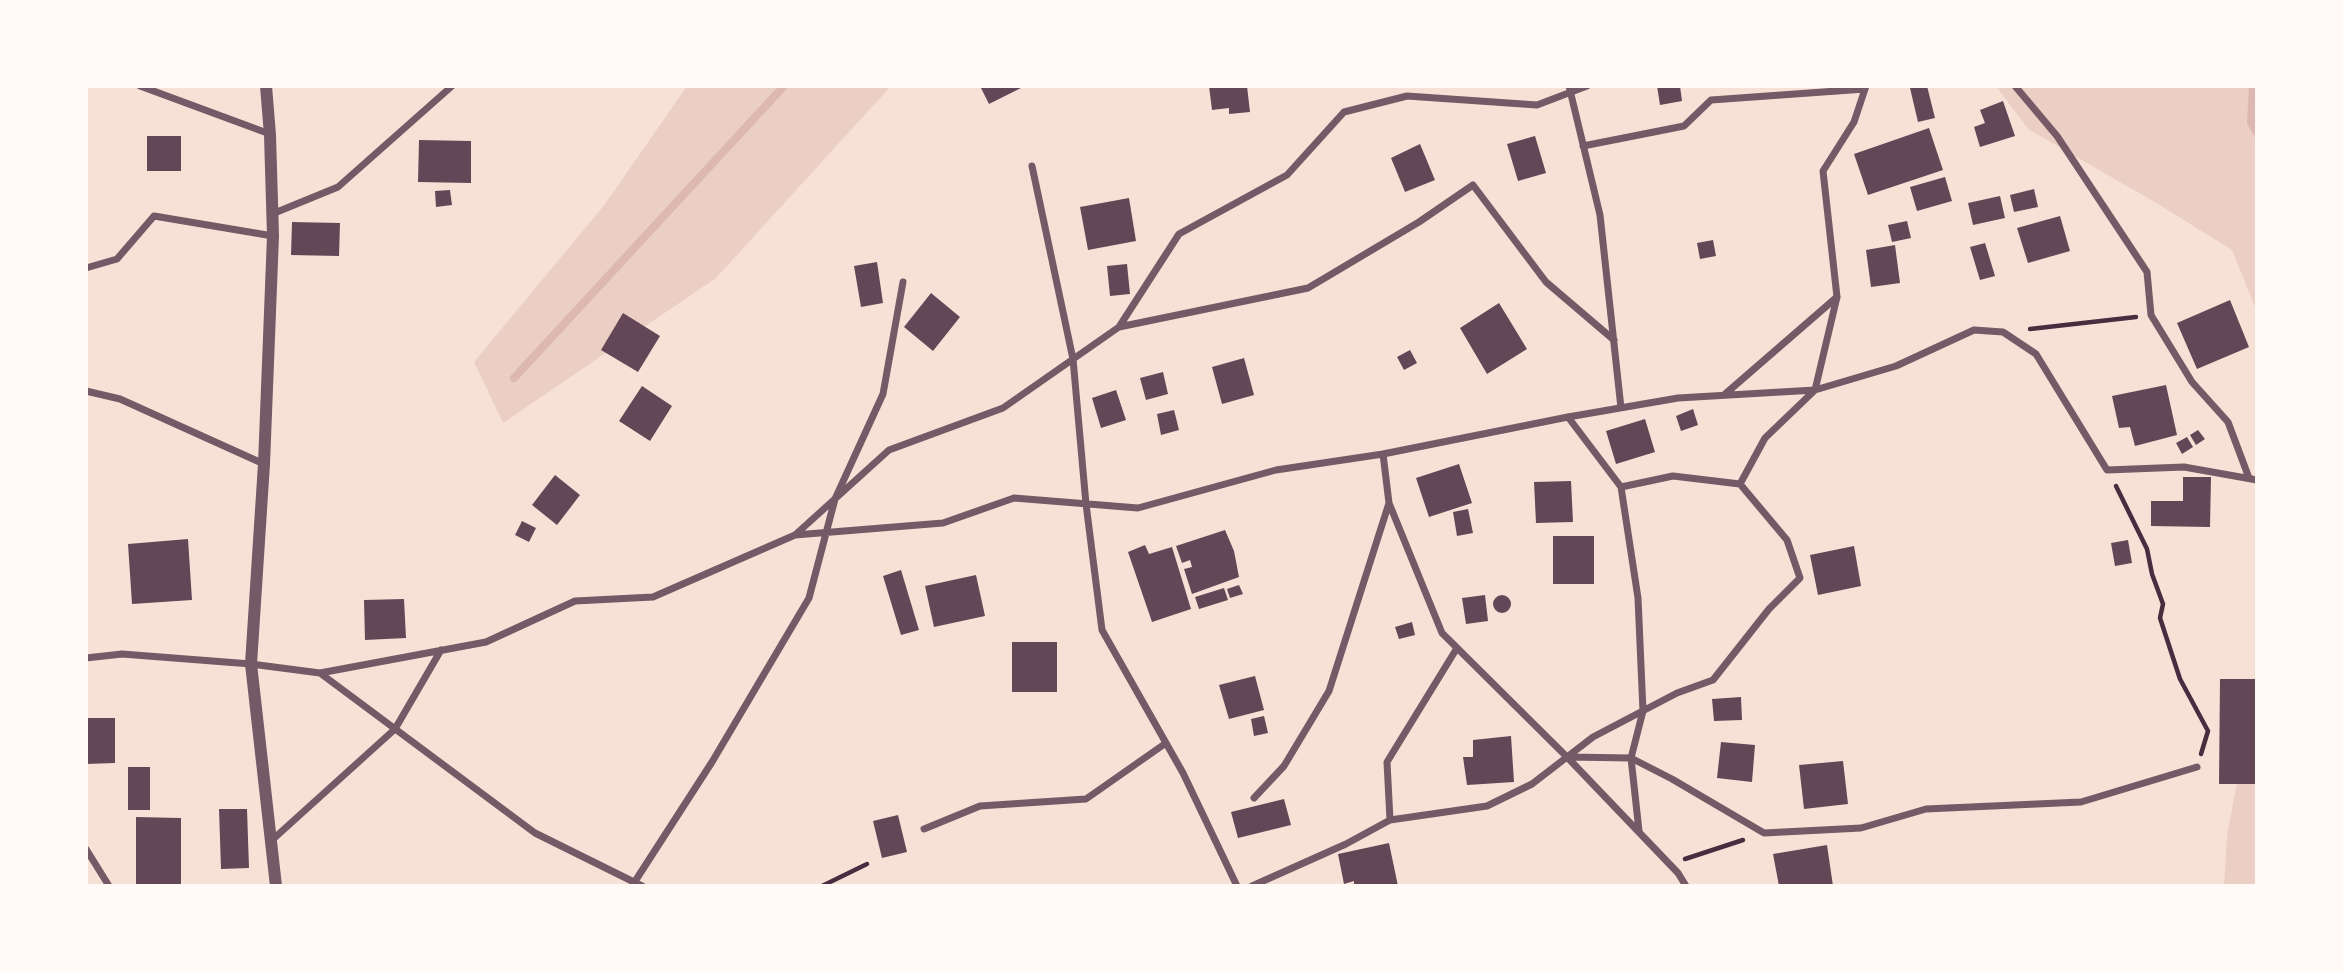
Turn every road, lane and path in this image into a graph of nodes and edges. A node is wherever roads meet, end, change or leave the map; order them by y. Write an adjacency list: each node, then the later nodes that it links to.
1 (140, 86): 8 (street)
2 (266, 86): 8 (street)
3 (452, 86): 11 (street)
4 (1587, 86): 7 (street)
5 (2015, 86): 16 (street)
6 (1865, 88): 9 (street); 15 (street)
7 (1569, 89): 9 (street); 17 (street)
8 (270, 135): 11 (street)
9 (1583, 146): 19 (street)
10 (1031, 166): 20 (street)
11 (272, 214): 12 (street)
12 (272, 236): 13 (street); 27 (street)
13 (86, 268)
14 (903, 282): 32 (street)
15 (1837, 297): 21 (street); 23 (street)
16 (2151, 315): 18 (path); 29 (street)
17 (1119, 327): 19 (street); 20 (street)
18 (2003, 332): 21 (street); 28 (street)
19 (1614, 340): 24 (street)
20 (1073, 359): 32 (street); 34 (street)
21 (1815, 390): 23 (street); 30 (street)
22 (86, 391): 27 (street)
23 (1724, 396): 24 (street)
24 (1621, 408): 25 (street)
25 (1568, 417): 26 (street); 31 (street)
26 (1383, 454): 33 (street); 34 (street)
27 (264, 464): 40 (street)
28 (2108, 470): 29 (street); 47 (path)
29 (2253, 479)
30 (1741, 484): 31 (street); 42 (street)
31 (1621, 487): 42 (street)
32 (835, 499): 35 (street); 36 (street)
33 (1389, 503): 37 (street); 48 (street)
34 (1086, 504): 35 (street); 44 (street)
35 (827, 533): 36 (street); 57 (street)
36 (795, 535): 38 (street)
37 (1457, 648): 45 (street); 49 (street)
38 (441, 650): 41 (street); 43 (street)
39 (86, 658): 40 (street)
40 (251, 664): 41 (street); 53 (street)
41 (320, 673): 43 (street)
42 (1643, 711): 45 (street); 46 (street)
43 (395, 729): 53 (street); 57 (street)
44 (1166, 743): 50 (street); 62 (street)
45 (1567, 757): 46 (street); 49 (street); 51 (street)
46 (1631, 758): 51 (street); 52 (street)
47 (2197, 767): 52 (street)
48 (1254, 798)
49 (1390, 820): 63 (street)
50 (924, 829)
51 (1639, 832): 56 (street)
52 (1764, 833): 56 (path)
53 (271, 841): 59 (street)
54 (86, 849): 58 (street)
55 (867, 864): 61 (path)
56 (1669, 864): 64 (street)
57 (633, 884): 60 (street)
58 (108, 886)
59 (276, 886)
60 (642, 886)
61 (822, 886)
62 (1237, 886)
63 (1252, 886)
64 (1686, 886)

